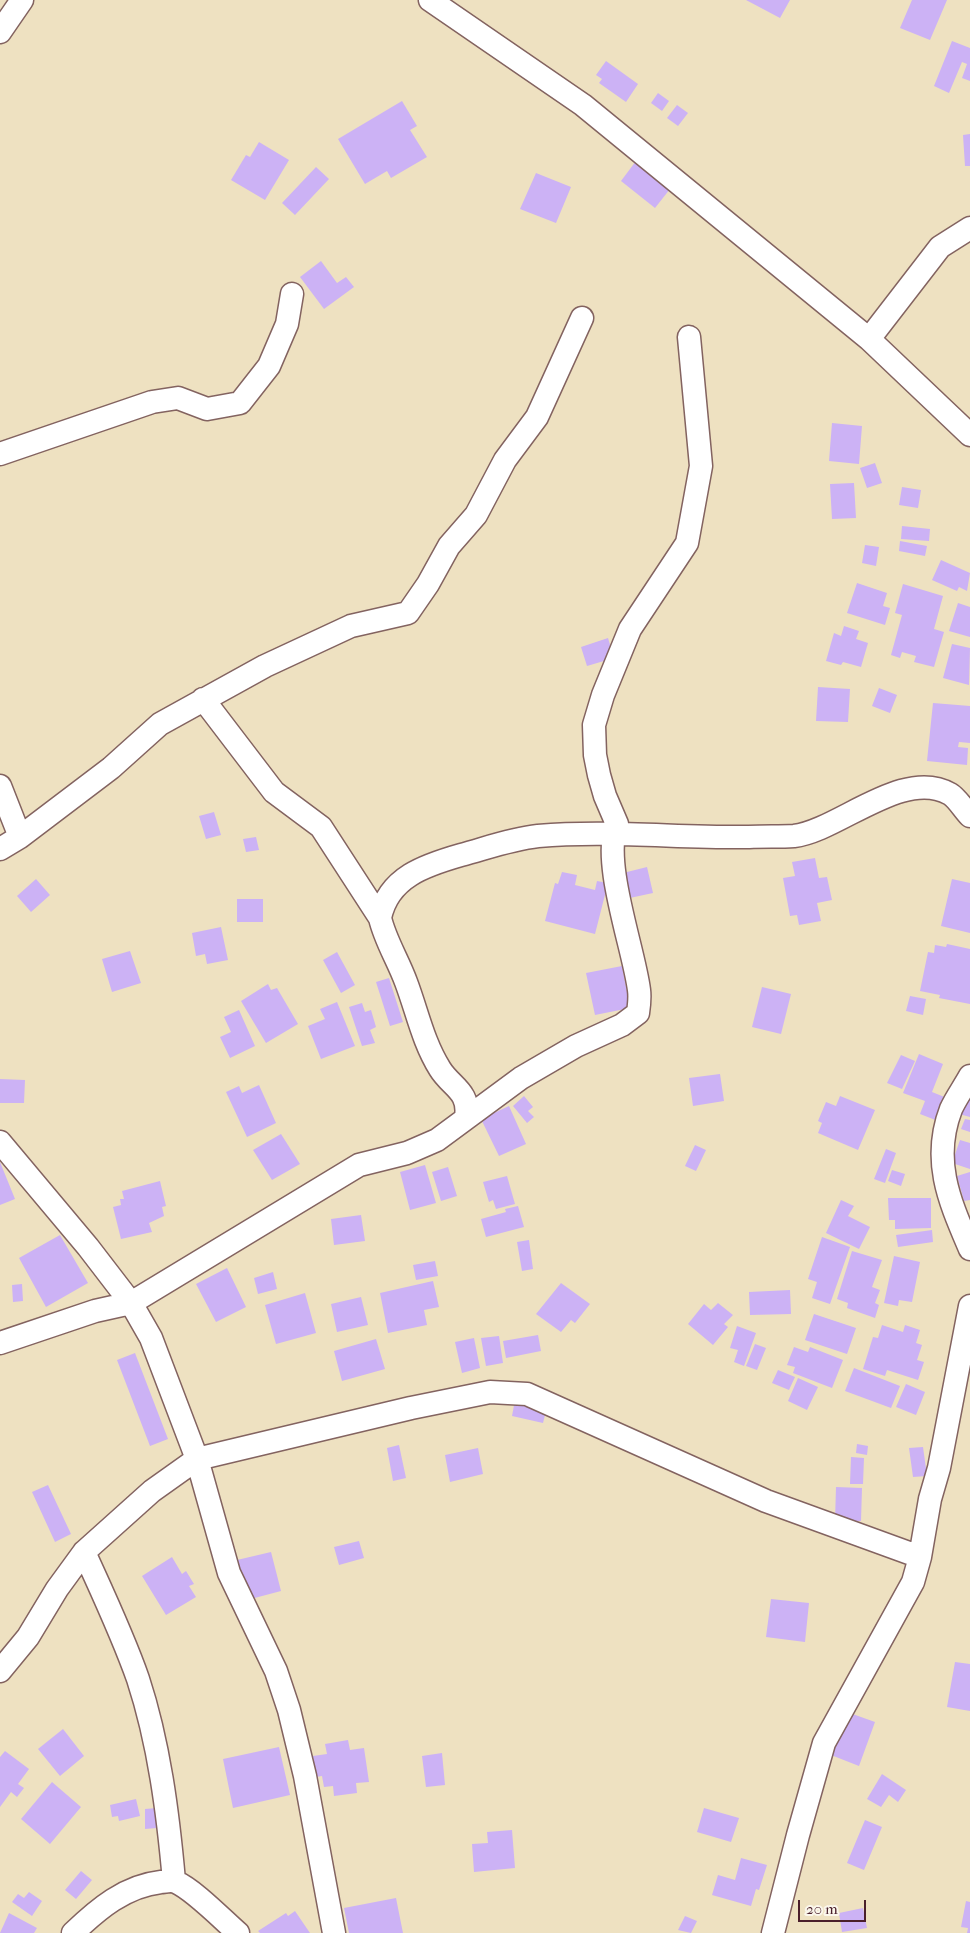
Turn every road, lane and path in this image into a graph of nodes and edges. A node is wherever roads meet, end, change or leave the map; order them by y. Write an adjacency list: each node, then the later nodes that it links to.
1 (22, 0): 3 (street)
2 (430, 0): 8 (street)
3 (0, 32)
4 (970, 228): 8 (street)
5 (292, 294): 10 (street)
6 (582, 318): 11 (street)
7 (689, 337): 14 (street)
8 (869, 339): 9 (street)
9 (970, 435)
10 (0, 454)
11 (204, 699): 15 (street); 17 (street)
12 (0, 786): 15 (street)
13 (970, 816): 14 (street)
14 (613, 835): 17 (street); 19 (street)
15 (20, 837): 16 (street)
16 (0, 849)
17 (380, 918): 19 (street)
18 (970, 1076): 21 (street)
19 (466, 1116): 22 (street)
20 (0, 1142): 22 (street)
21 (970, 1249)
22 (131, 1303): 24 (street); 25 (street)
23 (970, 1306): 27 (street)
24 (0, 1343)
25 (197, 1460): 26 (street); 27 (street); 32 (street)
26 (84, 1552): 28 (street); 29 (street)
27 (920, 1557): 33 (street)
28 (0, 1671)
29 (174, 1881): 30 (street); 31 (street)
30 (73, 1933)
31 (238, 1933)
32 (334, 1933)
33 (773, 1933)

